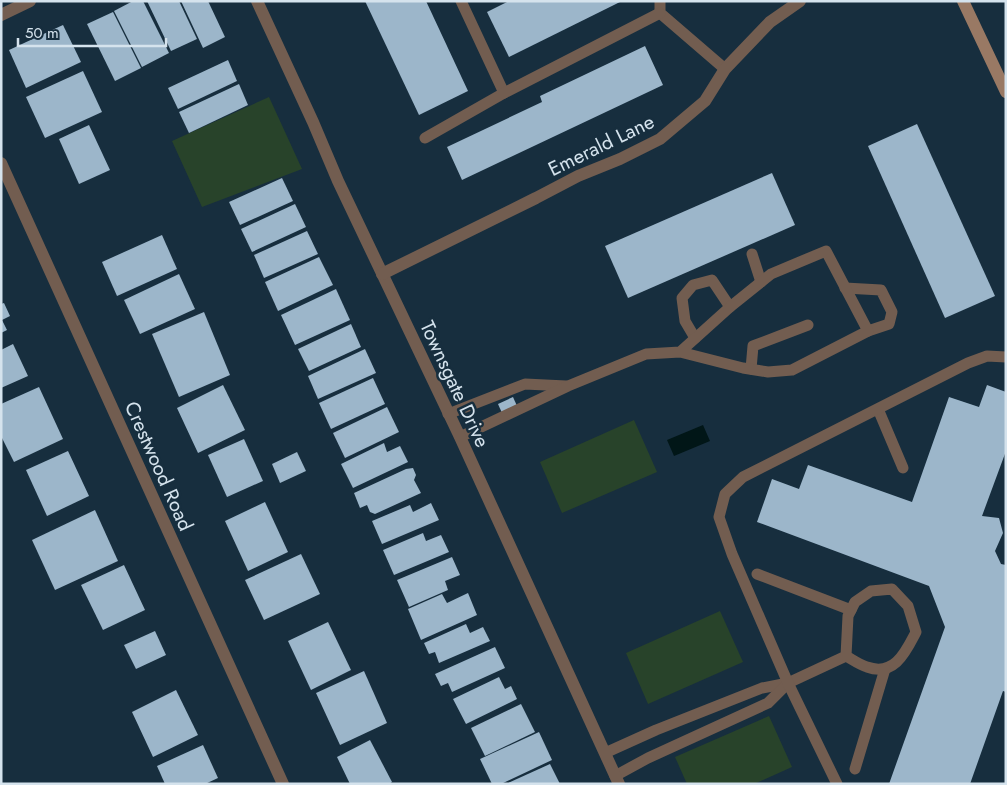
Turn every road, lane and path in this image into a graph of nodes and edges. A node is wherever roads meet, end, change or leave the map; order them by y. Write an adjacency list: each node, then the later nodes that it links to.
1 (30, 1): 7 (street)
2 (257, 1): 14 (street, Townsgate Drive)
3 (461, 1): 10 (lane)
4 (800, 1): 8 (street, Emerald Lane)
5 (963, 1): 9 (main road)
6 (660, 7): 8 (lane); 10 (lane)
7 (1, 15)
8 (725, 69): 14 (street, Emerald Lane)
9 (1006, 92)
10 (504, 93): 11 (lane)
11 (425, 138)
12 (1, 164): 37 (street, Crestwood Road)
13 (752, 254): 15 (lane)
14 (382, 274): 26 (street, Townsgate Drive)
15 (761, 282): 16 (lane); 17 (lane)
16 (846, 288): 19 (lane); 19 (lane)
17 (730, 307): 20 (lane); 20 (lane)
18 (808, 325): 23 (lane)
19 (868, 330): 23 (lane)
20 (695, 338): 21 (lane)
21 (680, 352): 23 (lane); 24 (lane)
22 (1006, 357): 25 (lane)
23 (751, 369)
24 (568, 386): 26 (lane); 27 (lane)
25 (878, 409): 28 (lane); 33 (lane)
26 (448, 414): 27 (street, Townsgate Drive)
27 (460, 437): 34 (street, Townsgate Drive)
28 (903, 468)
29 (758, 574): 30 (lane)
30 (851, 610): 31 (lane); 32 (lane)
31 (846, 656): 32 (lane); 33 (lane)
32 (885, 669): 35 (lane)
33 (788, 683): 34 (lane); 36 (lane); 38 (lane)
34 (605, 753): 36 (street, Townsgate Drive)
35 (856, 769)
36 (617, 780)
37 (283, 784)
38 (837, 784)

